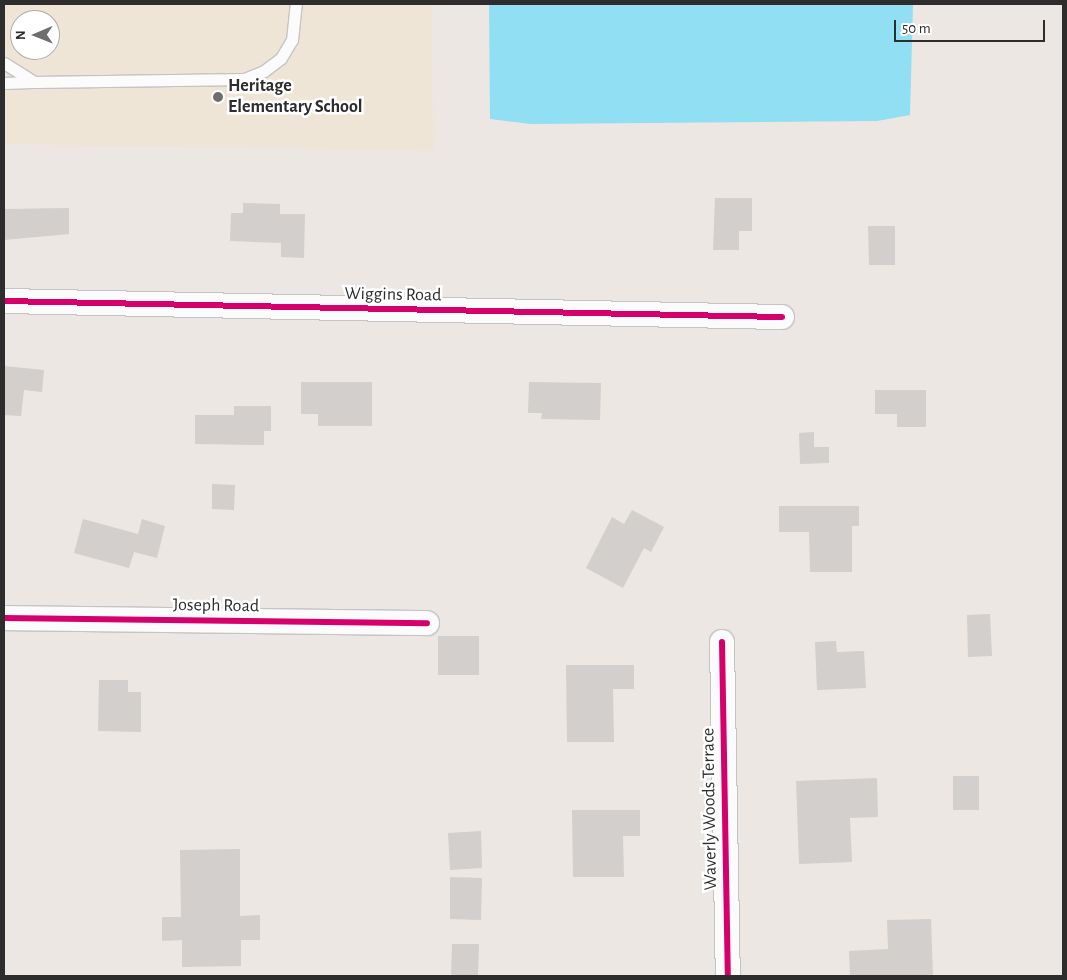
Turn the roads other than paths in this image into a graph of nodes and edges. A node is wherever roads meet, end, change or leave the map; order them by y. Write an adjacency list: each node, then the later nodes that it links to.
1 (296, 4): 3 (lane)
2 (4, 63): 3 (lane)
3 (34, 82): 4 (lane)
4 (4, 83)
5 (4, 301): 6 (street, Wiggins Road)
6 (782, 317)
7 (4, 618): 8 (street, Joseph Road)
8 (427, 624)
9 (722, 642): 10 (street, Waverly Woods Terrace)
10 (728, 976)

